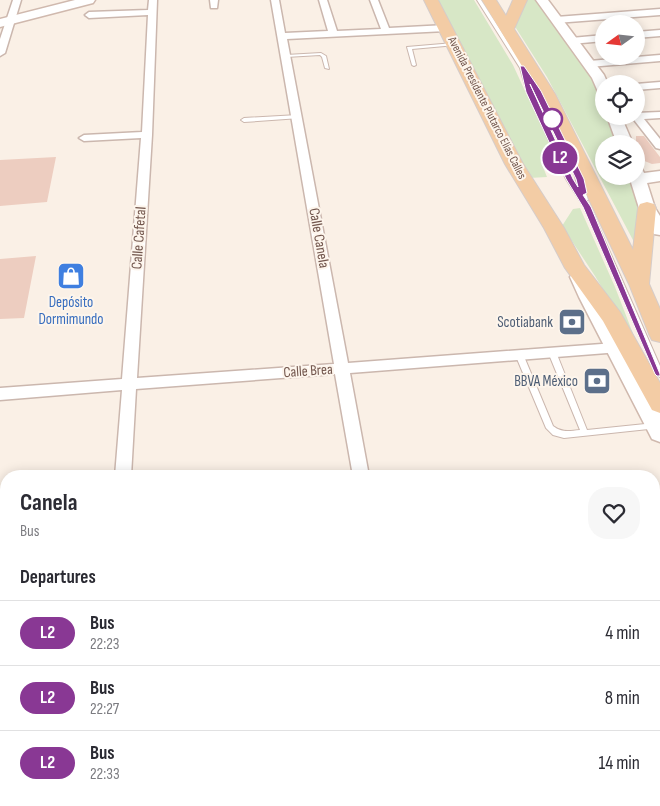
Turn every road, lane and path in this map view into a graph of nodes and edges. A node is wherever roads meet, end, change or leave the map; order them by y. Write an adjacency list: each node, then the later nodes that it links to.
1 (17, 0): 15 (street)
2 (70, 0): 15 (street)
3 (89, 0): 15 (street)
4 (275, 0): 23 (street, Calle Canela)
5 (324, 0): 21 (street)
6 (374, 0): 19 (street)
7 (431, 0): 17 (main road, Avenida Presidente Plutarco Elías Calles)
8 (479, 0): 33 (lane)
9 (490, 0): 18 (main road)
10 (520, 0): 18 (main road)
11 (542, 0): 16 (street)
12 (152, 6): 14 (street); 42 (street, Calle Cafetal)
13 (660, 12): 16 (street)
14 (89, 16)
15 (6, 19): 27 (street)
16 (556, 20): 25 (street)
17 (446, 28): 19 (street); 26 (main road, Avenida Presidente Plutarco Elías Calles)
18 (508, 28): 55 (main road)
19 (386, 31): 21 (street)
20 (660, 33): 22 (street)
21 (333, 34): 23 (street)
22 (645, 34)
23 (282, 36): 28 (street, Calle Canela)
24 (595, 39): 25 (street)
25 (571, 41): 30 (street)
26 (454, 44): 31 (lane); 54 (main road, Avenida Presidente Plutarco Elías Calles)
27 (0, 53)
28 (286, 56): 32 (lane); 39 (street, Calle Canela)
29 (660, 58): 30 (street)
30 (589, 64): 34 (street)
31 (414, 65)
32 (327, 68)
33 (522, 68): 43 (lane); 51 (lane)
34 (597, 75)
35 (660, 85): 36 (street)
36 (645, 86)
37 (660, 115): 38 (street)
38 (645, 116)
39 (298, 117): 40 (lane); 60 (street, Calle Canela)
40 (244, 120)
41 (645, 125): 44 (street)
42 (147, 135): 45 (street); 62 (street, Calle Cafetal)
43 (559, 135)
44 (656, 135): 46 (street)
45 (84, 138)
46 (660, 146)
47 (576, 170): 51 (lane)
48 (645, 175): 49 (street)
49 (660, 176)
50 (641, 185): 52 (street)
51 (587, 207): 61 (lane)
52 (647, 208): 53 (street); 55 (main road)
53 (660, 230)
54 (575, 268): 57 (street, Avenida Presidente Plutarco Elías Calles); 64 (main road, Avenida Presidente Plutarco Elías Calles)
55 (639, 284): 56 (main road)
56 (660, 334)
57 (615, 348): 58 (street, Calle Brea); 65 (street, Avenida Presidente Plutarco Elías Calles)
58 (552, 352): 59 (street, Calle Brea); 66 (lane)
59 (519, 354): 60 (street, Calle Brea); 66 (lane)
60 (342, 369): 62 (street, Calle Brea); 68 (street, Calle Canela)
61 (660, 374)
62 (129, 385): 63 (street, Calle Brea); 67 (street, Calle Cafetal)
63 (0, 394)
64 (660, 404)
65 (658, 429): 66 (lane)
66 (585, 433)
67 (123, 470)
68 (360, 470)

